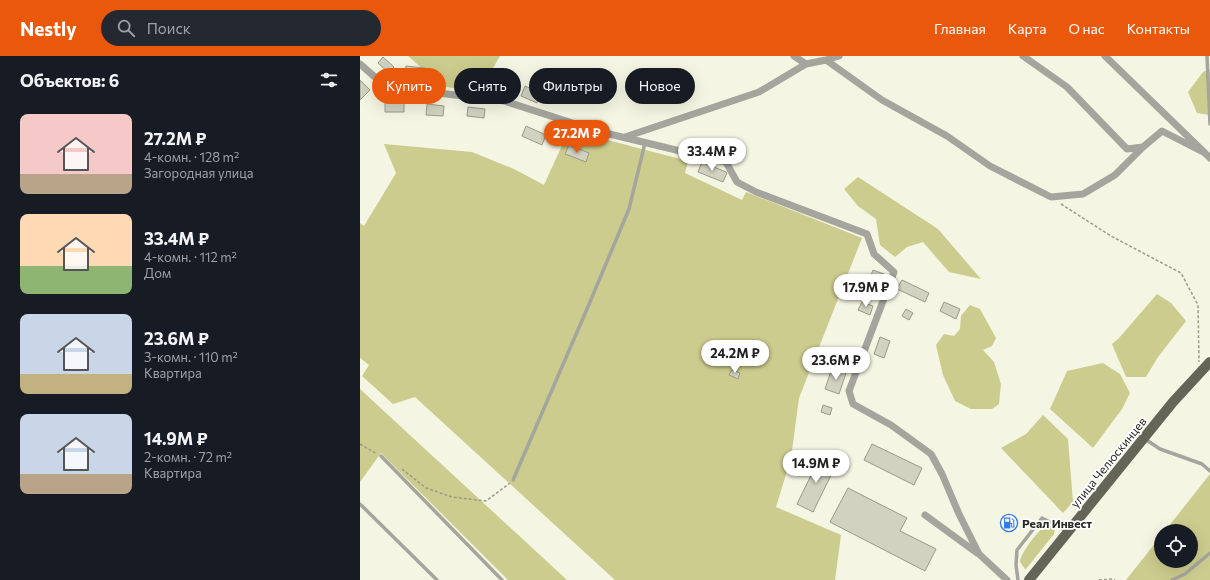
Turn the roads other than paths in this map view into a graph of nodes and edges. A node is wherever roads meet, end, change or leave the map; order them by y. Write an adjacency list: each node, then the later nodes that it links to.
1 (794, 56): 8 (street)
2 (839, 56): 6 (street)
3 (1023, 56): 12 (street)
4 (1105, 56): 13 (street)
5 (1207, 56): 9 (lane)
6 (826, 60): 8 (street); 12 (street)
7 (360, 64): 10 (street)
8 (806, 64): 10 (street)
9 (1210, 124)
10 (625, 137): 11 (street)
11 (645, 143): 18 (lane); 23 (street)
12 (1143, 147): 13 (street)
13 (1208, 155)
14 (1210, 362): 15 (main road, улица Челюскинцев)
15 (1144, 438): 17 (lane); 21 (main road, улица Челюскинцев)
16 (381, 456): 25 (lane)
17 (1210, 471)
18 (513, 480)
19 (360, 504): 24 (lane)
20 (925, 515): 23 (street)
21 (1068, 532): 27 (lane); 28 (main road, улица Челюскинцев)
22 (1210, 553): 29 (lane)
23 (979, 554): 26 (street)
24 (437, 580)
25 (502, 580)
26 (1007, 580)
27 (1018, 580)
28 (1029, 580)
29 (1172, 580)

